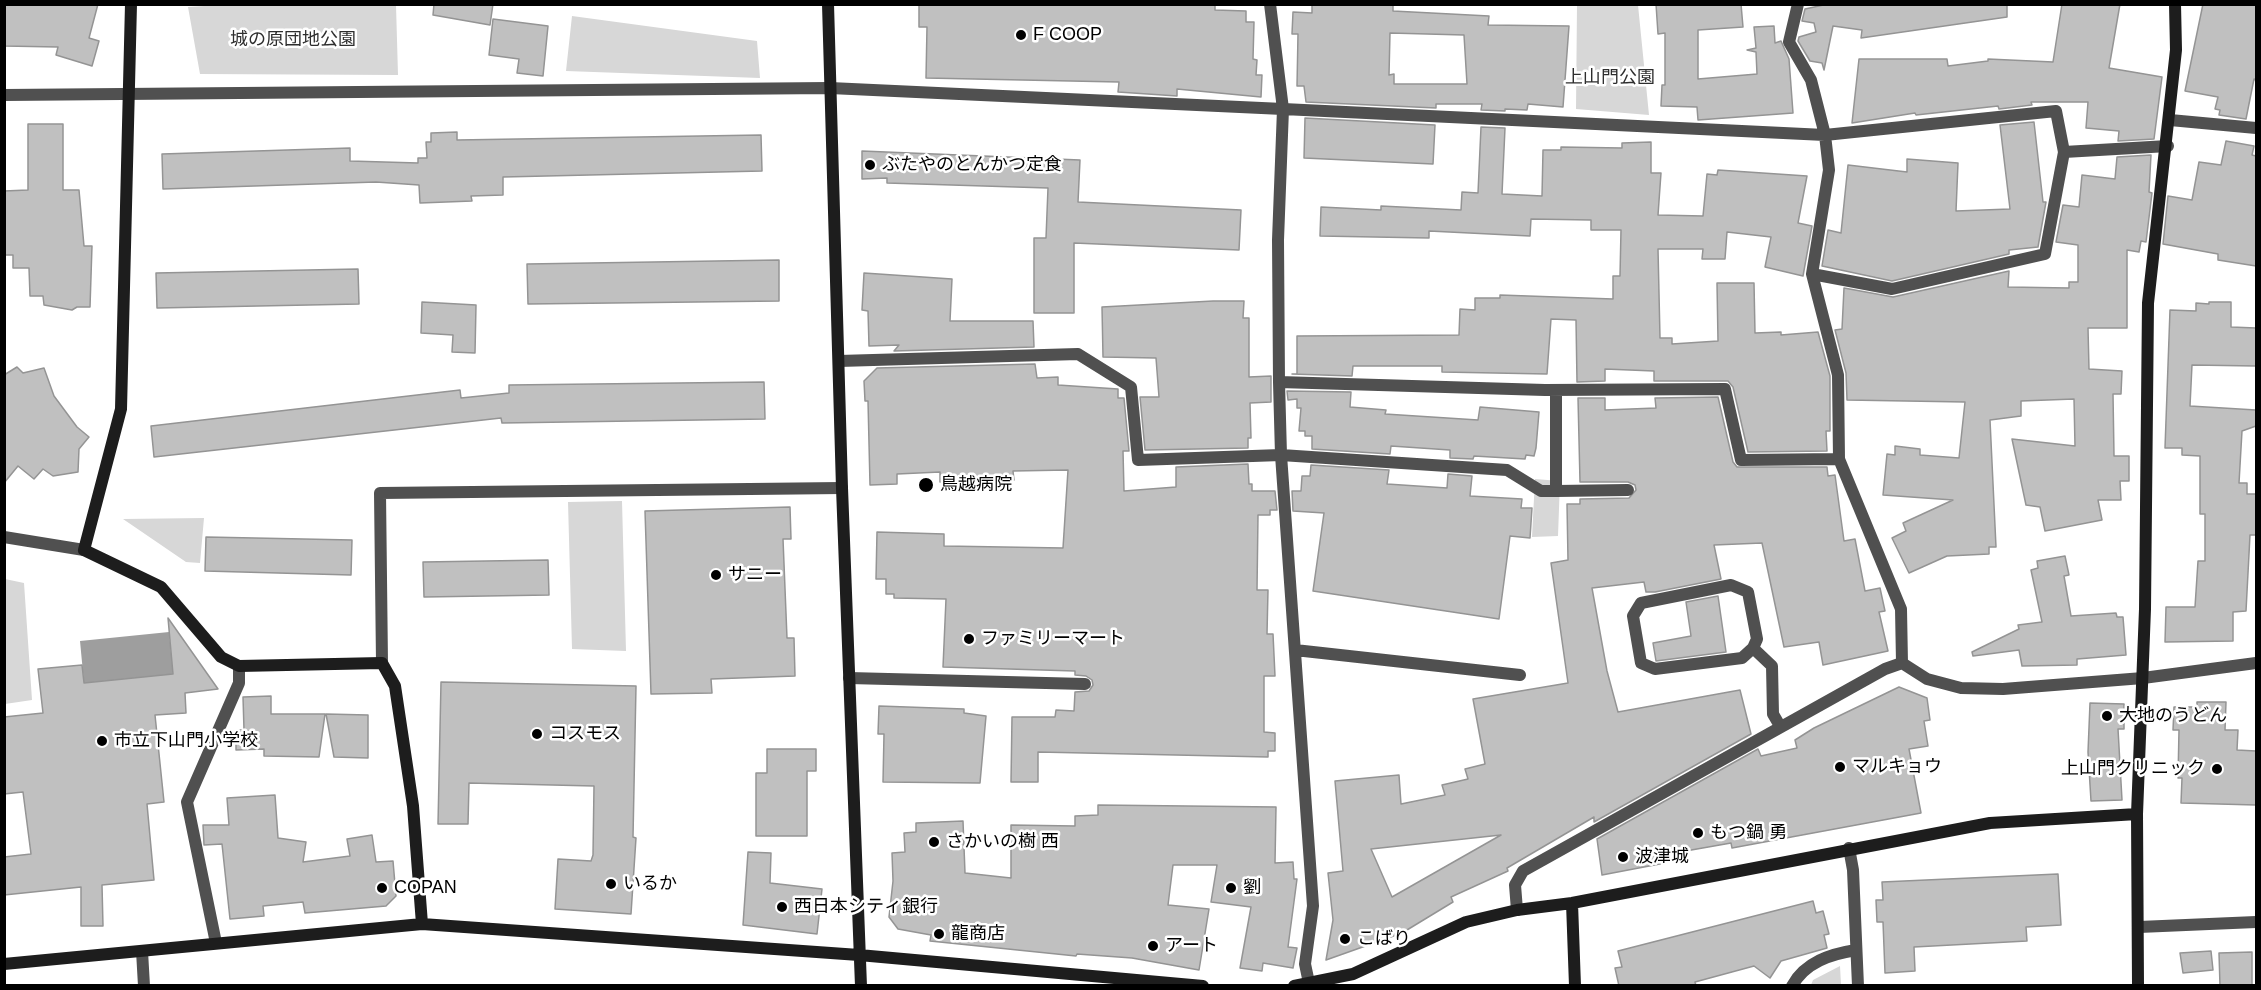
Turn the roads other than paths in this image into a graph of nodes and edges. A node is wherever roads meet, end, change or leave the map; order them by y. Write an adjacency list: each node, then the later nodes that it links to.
1 (131, 4): 7 (street)
2 (828, 4): 6 (street)
3 (1270, 4): 9 (street)
4 (1798, 4): 12 (street)
5 (2175, 4): 10 (street)
6 (830, 88): 7 (street); 9 (street); 16 (street)
7 (128, 92): 8 (street); 25 (street)
8 (4, 95)
9 (1283, 109): 12 (street); 17 (street)
10 (2170, 120): 11 (street); 13 (street)
11 (2256, 128)
12 (1825, 135): 14 (street); 15 (street)
13 (2168, 146): 14 (street); 34 (street)
14 (2064, 152): 15 (street)
15 (1812, 274): 20 (street)
16 (839, 361): 19 (street); 21 (street)
17 (1279, 382): 18 (street); 19 (street)
18 (1556, 390): 20 (street); 23 (street)
19 (1281, 455): 23 (street); 27 (street)
20 (1839, 459): 29 (street)
21 (842, 488): 28 (street); 33 (street)
22 (1628, 490): 23 (street)
23 (1556, 491)
24 (4, 537): 25 (street)
25 (84, 550): 31 (street)
26 (1754, 648): 26 (street); 36 (street)
27 (1295, 650): 32 (street); 49 (street)
28 (382, 663): 31 (street); 42 (street)
29 (1902, 663): 34 (street); 36 (street)
30 (2256, 663): 34 (street)
31 (239, 666): 44 (street)
32 (1520, 675)
33 (849, 678): 35 (street); 47 (street)
34 (2143, 678): 37 (street)
35 (1085, 684)
36 (1780, 726): 40 (street)
37 (2137, 814): 38 (street); 43 (street)
38 (1849, 848): 39 (street); 45 (street)
39 (1572, 903): 40 (street); 54 (street)
40 (1517, 910): 49 (street)
41 (2256, 922): 43 (street)
42 (422, 924): 44 (street); 47 (street)
43 (2139, 927): 57 (street)
44 (216, 943): 46 (street)
45 (1856, 950): 55 (street); 56 (street)
46 (142, 951): 48 (street); 50 (street)
47 (859, 955): 51 (street); 52 (street)
48 (4, 964)
49 (1310, 983): 53 (street)
50 (144, 986)
51 (861, 986)
52 (1203, 986)
53 (1294, 986)
54 (1575, 986)
55 (1792, 986)
56 (1858, 986)
57 (2138, 986)

